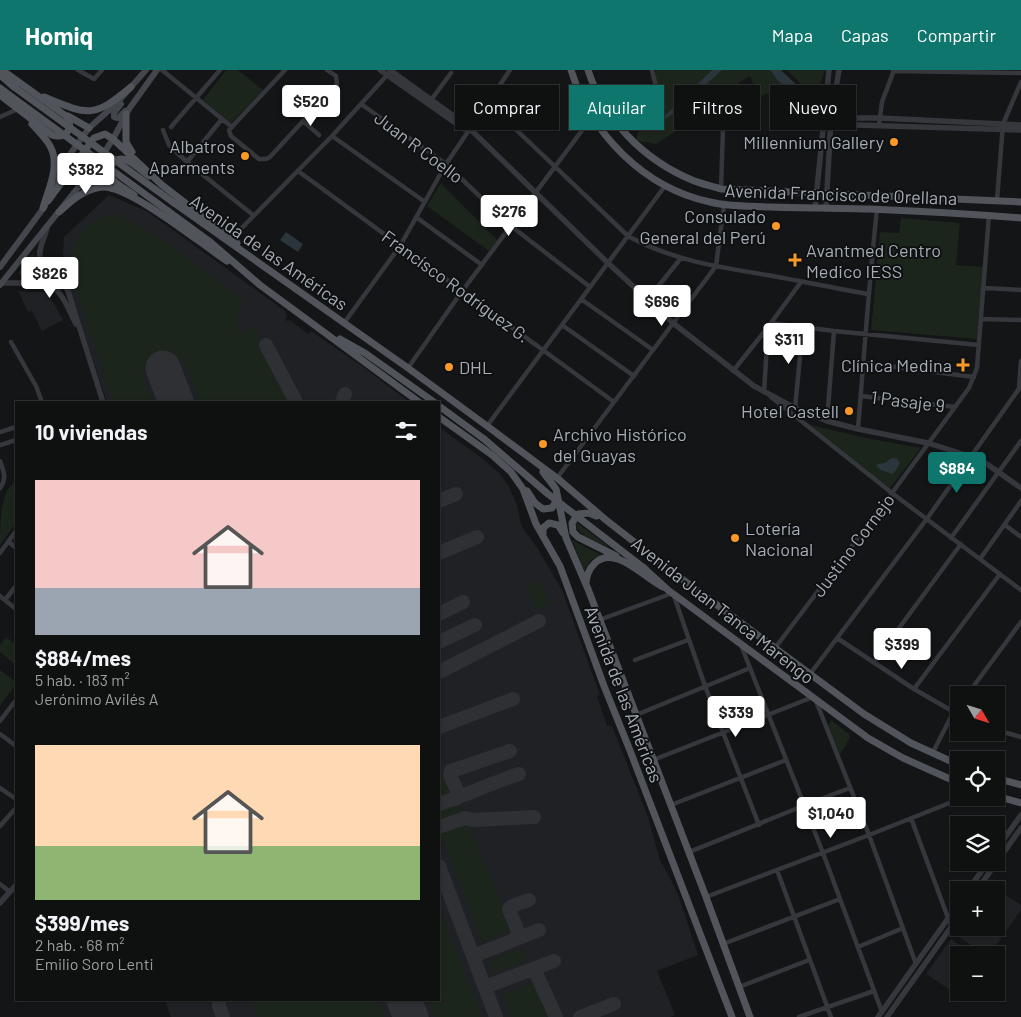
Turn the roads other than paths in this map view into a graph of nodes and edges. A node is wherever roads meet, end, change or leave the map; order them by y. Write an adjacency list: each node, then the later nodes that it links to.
1 (2, 70): 32 (main road)
2 (78, 70): 3 (street)
3 (102, 70)
4 (146, 70): 23 (main road)
5 (157, 70): 38 (main road)
6 (162, 70): 34 (street)
7 (220, 70): 34 (street)
8 (286, 70): 48 (street)
9 (328, 70): 44 (street)
10 (380, 70): 19 (street)
11 (510, 70): 25 (street)
12 (572, 70): 26 (main road, Avenida Francisco de Orellana)
13 (588, 70): 73 (main road, Avenida Francisco de Orellana)
14 (652, 70): 27 (street)
15 (829, 70): 28 (street)
16 (839, 70): 29 (street)
17 (894, 70): 18 (street); 42 (street)
18 (975, 71): 21 (street)
19 (390, 72): 35 (street); 36 (street); 60 (street)
20 (451, 73): 35 (street)
21 (1021, 74)
22 (0, 75): 99 (main road, Avenida de las Américas, bridge)
23 (137, 80): 30 (main road); 38 (main road)
24 (1021, 82): 49 (street)
25 (500, 85)
26 (577, 85)
27 (656, 85)
28 (827, 85)
29 (836, 85)
30 (131, 87): 32 (main road); 50 (main road)
31 (0, 88): 103 (main road, Avenida de las Américas, bridge)
32 (32, 92): 39 (main road)
33 (0, 95): 37 (main road)
34 (197, 99): 43 (street); 51 (street)
35 (431, 100): 60 (street)
36 (361, 104): 62 (street); 66 (street, Juan R Coello)
37 (20, 111): 39 (main road); 40 (street); 83 (main road)
38 (128, 111): 63 (main road); 65 (main road)
39 (66, 116): 50 (main road)
40 (0, 117)
41 (856, 118): 42 (street)
42 (880, 118): 47 (street); 49 (street)
43 (222, 119): 48 (street); 64 (street)
44 (304, 121): 48 (street); 61 (street)
45 (1021, 125): 49 (street)
46 (856, 126): 47 (street)
47 (879, 126): 49 (street)
48 (232, 127)
49 (1003, 127): 59 (street); 77 (street)
50 (89, 128): 78 (main road)
51 (172, 128)
52 (163, 130): 64 (street)
53 (516, 130): 67 (street)
54 (583, 130): 67 (street)
55 (602, 130): 72 (main road, Avenida Francisco de Orellana)
56 (723, 130): 73 (street)
57 (822, 130): 74 (street)
58 (831, 130): 76 (street)
59 (1021, 130)
60 (470, 131): 66 (street); 75 (street)
61 (319, 135)
62 (332, 136): 68 (street); 79 (street)
63 (114, 139): 65 (main road); 69 (main road); 78 (main road)
64 (187, 162): 88 (street)
65 (142, 164): 71 (main road)
66 (446, 164): 79 (street); 93 (street, Juan R Coello)
67 (555, 167): 75 (street); 94 (street)
68 (298, 171): 88 (street); 96 (street, Francísco Rodríguez G.)
69 (90, 173): 70 (main road); 87 (main road)
70 (115, 182): 71 (main road); 81 (main road)
71 (162, 185): 95 (main road)
72 (665, 186): 82 (main road, Avenida Francisco de Orellana); 94 (street)
73 (722, 189): 74 (main road, Avenida Francisco de Orellana)
74 (817, 192): 76 (main road, Avenida Francisco de Orellana); 84 (street)
75 (536, 193): 93 (street); 98 (street)
76 (828, 193): 77 (main road, Avenida Francisco de Orellana); 85 (street)
77 (997, 200): 80 (main road, Avenida Francisco de Orellana)
78 (48, 201): 83 (main road)
79 (425, 202): 90 (street)
80 (1021, 202)
81 (145, 204): 87 (main road); 103 (main road)
82 (724, 205): 84 (main road, Avenida Francisco de Orellana); 101 (street)
83 (43, 208): 102 (main road)
84 (815, 208): 85 (main road, Avenida Francisco de Orellana)
85 (826, 209): 86 (main road, Avenida Francisco de Orellana)
86 (877, 210): 89 (main road, Avenida Francisco de Orellana); 110 (street)
87 (59, 212): 92 (main road)
88 (253, 215): 95 (street)
89 (989, 215): 91 (main road, Avenida Francisco de Orellana); 107 (street, Justino Cornejo)
90 (416, 217): 96 (street); 100 (street)
91 (1021, 218)
92 (47, 226): 105 (main road); 123 (street)
93 (511, 226): 100 (street); 106 (street, Juan R Coello)
94 (628, 236): 97 (street); 98 (street)
95 (231, 238): 99 (main road)
96 (400, 246): 109 (street, Francísco Rodríguez G.); 116 (street)
97 (681, 258): 101 (street); 111 (street)
98 (608, 263): 106 (street); 111 (street)
99 (262, 265): 116 (main road, Avenida de las Américas)
100 (482, 265): 109 (street)
101 (716, 266): 104 (street); 117 (street)
102 (0, 267)
103 (252, 278): 115 (main road, Avenida de las Américas)
104 (801, 282): 110 (street); 119 (street)
105 (1, 283): 123 (street)
106 (590, 287): 112 (street)
107 (985, 288): 108 (street); 113 (street, Justino Cornejo)
108 (1021, 290)
109 (463, 291): 126 (street, Francísco Rodríguez G.); 130 (street)
110 (868, 294): 122 (street)
111 (648, 299): 117 (street)
112 (581, 300): 118 (street); 127 (street)
113 (982, 319): 114 (street); 125 (street, Justino Cornejo)
114 (1021, 320)
115 (311, 322): 139 (main road, Avenida de las Américas); 140 (main road, Avenida de las Américas)
116 (344, 323): 130 (main road, Avenida de las Américas)
117 (673, 323): 127 (street); 131 (street)
118 (562, 325): 126 (street); 132 (street)
119 (770, 325): 120 (street); 131 (street); 135 (street)
120 (803, 326): 121 (street); 144 (street)
121 (834, 330): 122 (street); 147 (street)
122 (866, 334): 125 (street); 129 (street)
123 (84, 339): 138 (street)
124 (11, 342): 137 (street)
125 (979, 345): 133 (street, Justino Cornejo)
126 (543, 350): 141 (street, Francísco Rodríguez G.); 149 (street)
127 (653, 350): 132 (street)
128 (1021, 362): 134 (street)
129 (864, 363): 133 (street); 136 (street)
130 (408, 368): 149 (main road, Avenida de las Américas)
131 (733, 371): 135 (street)
132 (634, 376): 141 (street)
133 (974, 377): 143 (street, Justino Cornejo)
134 (1020, 387): 157 (street)
135 (765, 393): 144 (street); 164 (street)
136 (861, 396): 143 (street, 1 Pasaje 9); 151 (street)
137 (42, 401)
138 (102, 401)
139 (418, 401)
140 (432, 401)
141 (614, 402): 161 (street)
142 (440, 407): 184 (main road, Avenida Juan Tanca Marengo, bridge)
143 (955, 407): 155 (street, Justino Cornejo)
144 (795, 408): 147 (street)
145 (440, 412): 148 (main road)
146 (440, 418): 148 (main road, Avenida de las Américas)
147 (827, 421): 151 (street)
148 (448, 423): 159 (main road, Avenida de las Américas)
149 (487, 426): 161 (main road, Avenida de las Américas)
150 (15, 427): 152 (street)
151 (858, 429): 155 (street)
152 (0, 432)
153 (15, 440): 156 (street)
154 (1021, 441): 160 (street)
155 (928, 443): 157 (street); 164 (street, Justino Cornejo)
156 (0, 445)
157 (972, 457): 160 (street); 167 (street)
158 (0, 461): 162 (street)
159 (511, 472): 161 (main road); 170 (main road, Avenida de las Américas)
160 (998, 472): 163 (street); 173 (street)
161 (554, 480): 166 (main road, Avenida Juan Tanca Marengo); 172 (main road, Avenida de las Américas)
162 (0, 488)
163 (1021, 488)
164 (892, 493): 167 (street); 193 (street, Justino Cornejo)
165 (1021, 502): 168 (street)
166 (606, 520): 179 (main road); 193 (main road, Avenida Juan Tanca Marengo)
167 (926, 520): 173 (street); 190 (street)
168 (1005, 525): 171 (street); 178 (street)
169 (15, 532): 174 (street)
170 (544, 537): 172 (main road); 261 (main road, Avenida de las Américas)
171 (1021, 537)
172 (566, 538): 182 (main road, Avenida de las Américas)
173 (952, 538): 175 (street)
174 (8, 542): 176 (street); 177 (street)
175 (960, 544): 178 (street); 195 (street)
176 (15, 547)
177 (0, 553)
178 (980, 559): 180 (street)
179 (623, 560): 182 (main road); 184 (main road)
180 (1000, 574): 183 (street); 200 (street)
181 (15, 587): 186 (street)
182 (588, 589): 188 (main road, Avenida de las Américas)
183 (1021, 590)
184 (670, 592): 188 (street); 191 (street); 192 (main road, Avenida Juan Tanca Marengo)
185 (0, 596): 186 (street)
186 (5, 600): 187 (street)
187 (15, 608)
188 (599, 620): 204 (main road, Avenida de las Américas)
189 (1021, 622): 199 (street)
190 (838, 638): 195 (street); 197 (street)
191 (688, 640): 194 (street); 198 (street)
192 (740, 643): 196 (street); 201 (main road, Avenida Juan Tanca Marengo)
193 (775, 648): 197 (main road, Avenida Juan Tanca Marengo)
194 (635, 660)
195 (874, 662): 200 (street)
196 (750, 668): 198 (street); 205 (street)
197 (810, 674): 213 (main road, Avenida Juan Tanca Marengo)
198 (705, 686): 204 (street); 208 (street)
199 (974, 686)
200 (914, 690): 203 (street)
201 (814, 698): 205 (street); 218 (main road, Avenida Juan Tanca Marengo); 222 (street)
202 (15, 701): 207 (street)
203 (950, 711)
204 (636, 715): 214 (main road, Avenida de las Américas)
205 (768, 715): 208 (street); 215 (street)
206 (950, 719): 213 (street)
207 (0, 721)
208 (723, 732): 214 (street); 217 (street)
209 (1005, 733): 211 (street)
210 (0, 734): 212 (street)
211 (1021, 737)
212 (15, 745)
213 (932, 754): 216 (main road, Avenida Juan Tanca Marengo)
214 (653, 760): 227 (main road, Avenida de las Américas)
215 (786, 760): 217 (street); 228 (street)
216 (950, 761)
217 (742, 778): 227 (street); 232 (street)
218 (950, 779)
219 (1005, 781): 220 (main road)
220 (1021, 785)
221 (0, 788): 223 (street)
222 (850, 788): 228 (street); 235 (street)
223 (15, 798)
224 (1005, 799): 226 (main road)
225 (950, 803): 231 (street)
226 (1020, 803)
227 (671, 805): 237 (main road, Avenida de las Américas)
228 (803, 805): 232 (street); 238 (street)
229 (15, 809): 233 (street)
230 (1021, 816): 236 (street)
231 (911, 818): 235 (street); 249 (street)
232 (759, 825): 237 (street)
233 (0, 826)
234 (1021, 828): 240 (street)
235 (869, 835): 238 (street); 251 (street)
236 (1005, 838)
237 (689, 852): 244 (main road, Avenida de las Américas)
238 (823, 853): 239 (street); 245 (street)
239 (777, 870): 244 (street); 248 (street)
240 (983, 881)
241 (0, 884): 243 (street)
242 (15, 886): 243 (street)
243 (10, 892): 246 (street)
244 (706, 897): 253 (main road, Avenida de las Américas)
245 (840, 899): 248 (street); 254 (street)
246 (0, 903)
247 (950, 915): 249 (street)
248 (794, 916): 253 (street); 255 (street)
249 (948, 918): 250 (street); 256 (street)
250 (950, 922)
251 (903, 928): 254 (street); 256 (street)
252 (950, 929): 265 (street)
253 (724, 944): 257 (main road, Avenida de las Américas)
254 (858, 947): 258 (street)
255 (810, 960): 257 (street); 259 (street)
256 (916, 964): 260 (street)
257 (739, 987): 262 (main road, Avenida de las Américas)
258 (874, 991): 259 (street); 260 (street)
259 (828, 1006): 263 (street); 264 (street)
260 (880, 1014)
261 (732, 1017)
262 (750, 1017)
263 (799, 1017)
264 (831, 1017)
265 (887, 1017)

